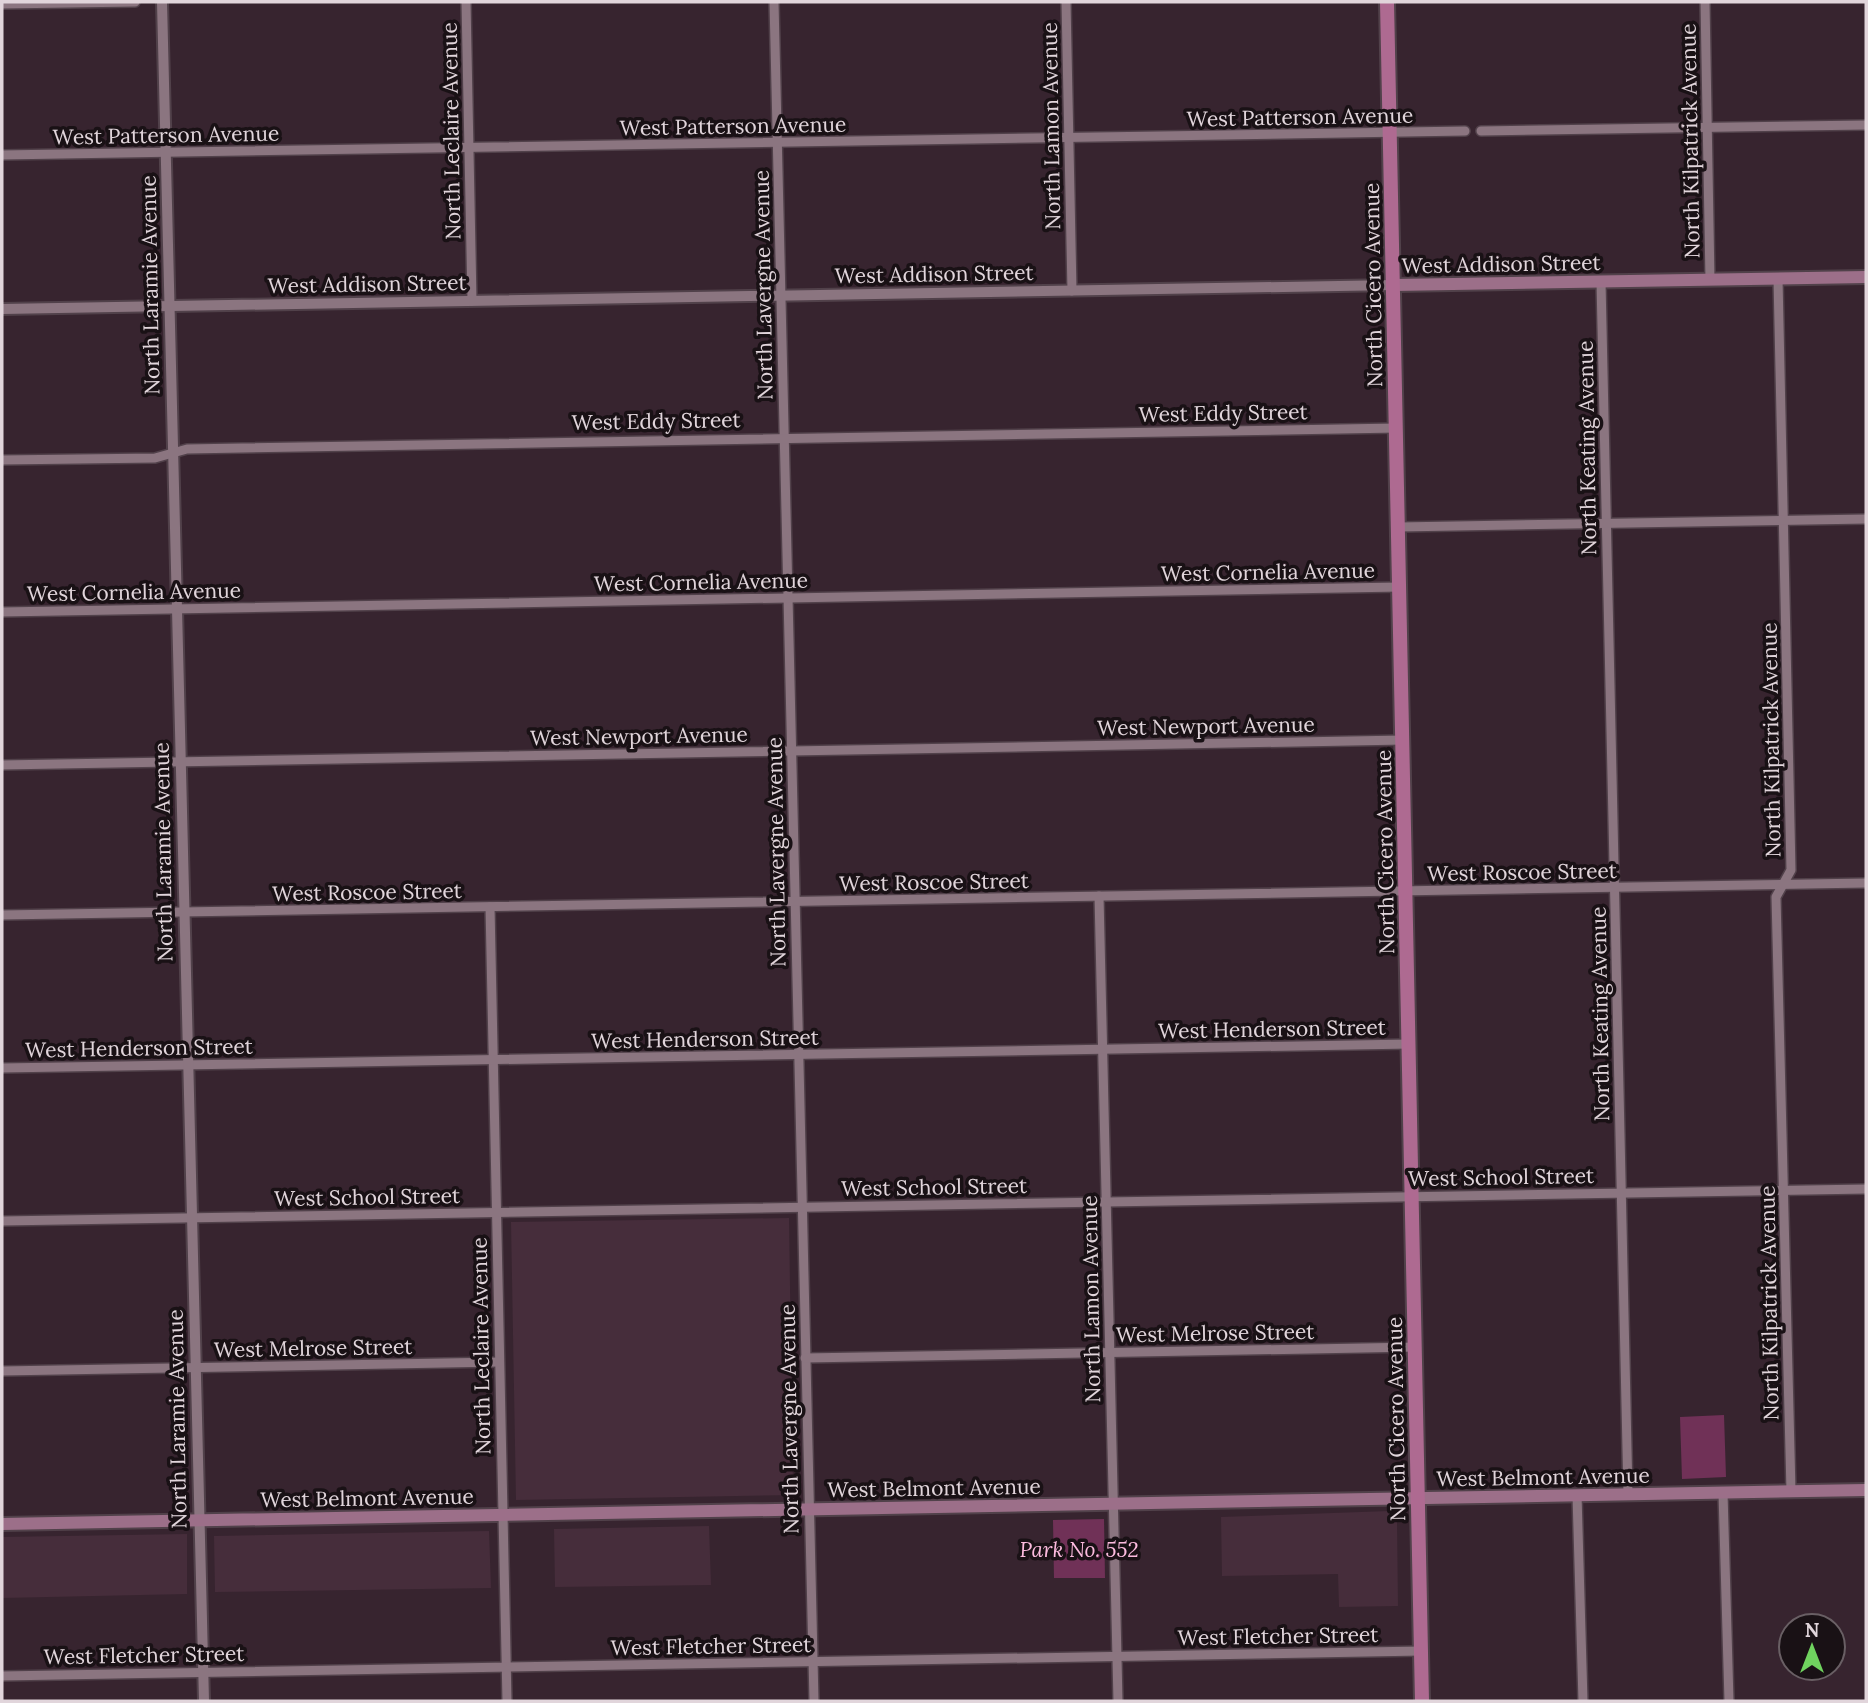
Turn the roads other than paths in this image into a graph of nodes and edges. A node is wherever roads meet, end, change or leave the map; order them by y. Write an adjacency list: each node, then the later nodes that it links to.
1 (135, 2): 8 (street)
2 (162, 2): 17 (street, North Laramie Avenue)
3 (466, 2): 16 (street, North Leclaire Avenue)
4 (774, 2): 15 (street, North Lavergne Avenue)
5 (1066, 2): 14 (street, North Lamon Avenue)
6 (1387, 2): 13 (main road, North Cicero Avenue)
7 (1705, 2): 10 (street, North Kilpatrick Avenue)
8 (2, 4)
9 (1866, 125): 10 (street)
10 (1707, 128): 12 (street); 21 (street, North Kilpatrick Avenue)
11 (1465, 131): 13 (street, West Patterson Avenue)
12 (1481, 131)
13 (1390, 133): 14 (street, West Patterson Avenue); 23 (main road, North Cicero Avenue)
14 (1069, 138): 15 (street, West Patterson Avenue); 24 (street, North Lamon Avenue)
15 (777, 143): 16 (street, West Patterson Avenue); 25 (street, North Lavergne Avenue)
16 (469, 147): 17 (street, West Patterson Avenue); 26 (street, North Leclaire Avenue)
17 (166, 152): 18 (street, West Patterson Avenue); 27 (street, North Laramie Avenue)
18 (2, 155)
19 (1866, 277): 20 (main road, West Addison Street)
20 (1778, 279): 21 (main road, West Addison Street); 34 (street, North Kilpatrick Avenue)
21 (1710, 280): 22 (main road, West Addison Street)
22 (1601, 282): 23 (main road, West Addison Street); 35 (street, North Keating Avenue)
23 (1394, 285): 24 (street, West Addison Street); 29 (main road, North Cicero Avenue)
24 (1072, 291): 25 (street, West Addison Street)
25 (780, 295): 26 (street, West Addison Street); 30 (street, North Lavergne Avenue)
26 (472, 301): 27 (street, West Addison Street)
27 (169, 307): 28 (street, West Addison Street); 31 (street, North Laramie Avenue)
28 (2, 309)
29 (1397, 428): 30 (street, West Eddy Street); 36 (main road, North Cicero Avenue)
30 (784, 436): 31 (street, West Eddy Street); 38 (street, North Lavergne Avenue)
31 (173, 453): 32 (street, West Eddy Street); 39 (street, North Laramie Avenue)
32 (2, 460)
33 (1866, 519): 34 (street)
34 (1783, 521): 35 (street); 46 (street, North Kilpatrick Avenue)
35 (1606, 523): 36 (street); 47 (street, North Keating Avenue)
36 (1399, 527): 37 (main road, North Cicero Avenue)
37 (1400, 587): 38 (street, West Cornelia Avenue); 41 (main road, North Cicero Avenue)
38 (788, 598): 39 (street, West Cornelia Avenue); 42 (street, North Lavergne Avenue)
39 (177, 609): 40 (street, West Cornelia Avenue); 43 (street, North Laramie Avenue)
40 (2, 612)
41 (1404, 740): 42 (street, West Newport Avenue); 48 (main road, North Cicero Avenue)
42 (791, 751): 43 (street, West Newport Avenue); 50 (street, North Lavergne Avenue)
43 (180, 763): 44 (street, West Newport Avenue); 52 (street, North Laramie Avenue)
44 (2, 765)
45 (1866, 883): 46 (street, West Roscoe Street)
46 (1783, 884): 47 (street, West Roscoe Street); 60 (street, North Kilpatrick Avenue)
47 (1614, 887): 48 (street, West Roscoe Street); 62 (street, North Keating Avenue)
48 (1407, 891): 49 (street, West Roscoe Street); 54 (main road, North Cicero Avenue)
49 (1098, 897): 50 (street, West Roscoe Street); 55 (street, North Lamon Avenue)
50 (794, 902): 51 (street, West Roscoe Street); 56 (street, North Lavergne Avenue)
51 (490, 907): 52 (street, West Roscoe Street); 57 (street, North Leclaire Avenue)
52 (184, 912): 53 (street, West Roscoe Street); 58 (street, North Laramie Avenue)
53 (2, 915)
54 (1410, 1044): 55 (street, West Henderson Street); 63 (main road, North Cicero Avenue)
55 (1102, 1049): 56 (street, West Henderson Street); 64 (street, North Lamon Avenue)
56 (798, 1055): 57 (street, West Henderson Street); 65 (street, North Lavergne Avenue)
57 (493, 1060): 58 (street, West Henderson Street); 66 (street, North Leclaire Avenue)
58 (187, 1065): 59 (street, West Henderson Street); 67 (street, North Laramie Avenue)
59 (2, 1068)
60 (1783, 1189): 61 (street, West School Street); 62 (street, West School Street); 76 (street, North Kilpatrick Avenue)
61 (1866, 1189)
62 (1621, 1192): 63 (street, West School Street); 78 (street, North Keating Avenue)
63 (1413, 1196): 64 (street, West School Street); 69 (main road, North Cicero Avenue)
64 (1106, 1201): 65 (street, West School Street); 70 (street, North Lamon Avenue)
65 (801, 1206): 66 (street, West School Street); 71 (street, North Lavergne Avenue)
66 (496, 1211): 67 (street, West School Street); 72 (street, North Leclaire Avenue)
67 (191, 1218): 68 (street, West School Street); 73 (street, North Laramie Avenue)
68 (2, 1221)
69 (1416, 1347): 70 (street, West Melrose Street); 80 (main road, North Cicero Avenue)
70 (1109, 1353): 71 (street, West Melrose Street); 81 (street, North Lamon Avenue)
71 (805, 1358): 82 (street, North Lavergne Avenue)
72 (499, 1362): 73 (street, West Melrose Street); 83 (street, North Leclaire Avenue)
73 (195, 1368): 74 (street, West Melrose Street); 84 (street, North Laramie Avenue)
74 (2, 1371)
75 (1866, 1490): 76 (main road, West Belmont Avenue)
76 (1791, 1492): 77 (main road, West Belmont Avenue)
77 (1723, 1493): 78 (main road, West Belmont Avenue); 98 (street)
78 (1628, 1494): 79 (main road, West Belmont Avenue)
79 (1577, 1495): 80 (main road, West Belmont Avenue); 97 (street)
80 (1418, 1498): 81 (main road, West Belmont Avenue); 86 (main road, North Cicero Avenue)
81 (1113, 1504): 82 (main road, West Belmont Avenue); 87 (street, North Lamon Avenue)
82 (808, 1509): 83 (main road, West Belmont Avenue); 88 (street, North Lavergne Avenue)
83 (502, 1515): 84 (main road, West Belmont Avenue); 89 (street, North Leclaire Avenue)
84 (198, 1520): 85 (main road, West Belmont Avenue); 90 (street, North Laramie Avenue)
85 (2, 1524)
86 (1421, 1651): 87 (street, West Fletcher Street); 96 (main road, North Cicero Avenue)
87 (1117, 1657): 88 (street, West Fletcher Street); 95 (street, North Lamon Avenue)
88 (813, 1662): 89 (street, West Fletcher Street); 94 (street, North Lavergne Avenue)
89 (506, 1667): 90 (street, West Fletcher Street); 93 (street, North Leclaire Avenue)
90 (203, 1671): 91 (street, West Fletcher Street); 92 (street, North Laramie Avenue)
91 (2, 1676)
92 (204, 1701)
93 (507, 1701)
94 (814, 1701)
95 (1118, 1701)
96 (1422, 1701)
97 (1583, 1701)
98 (1729, 1701)

